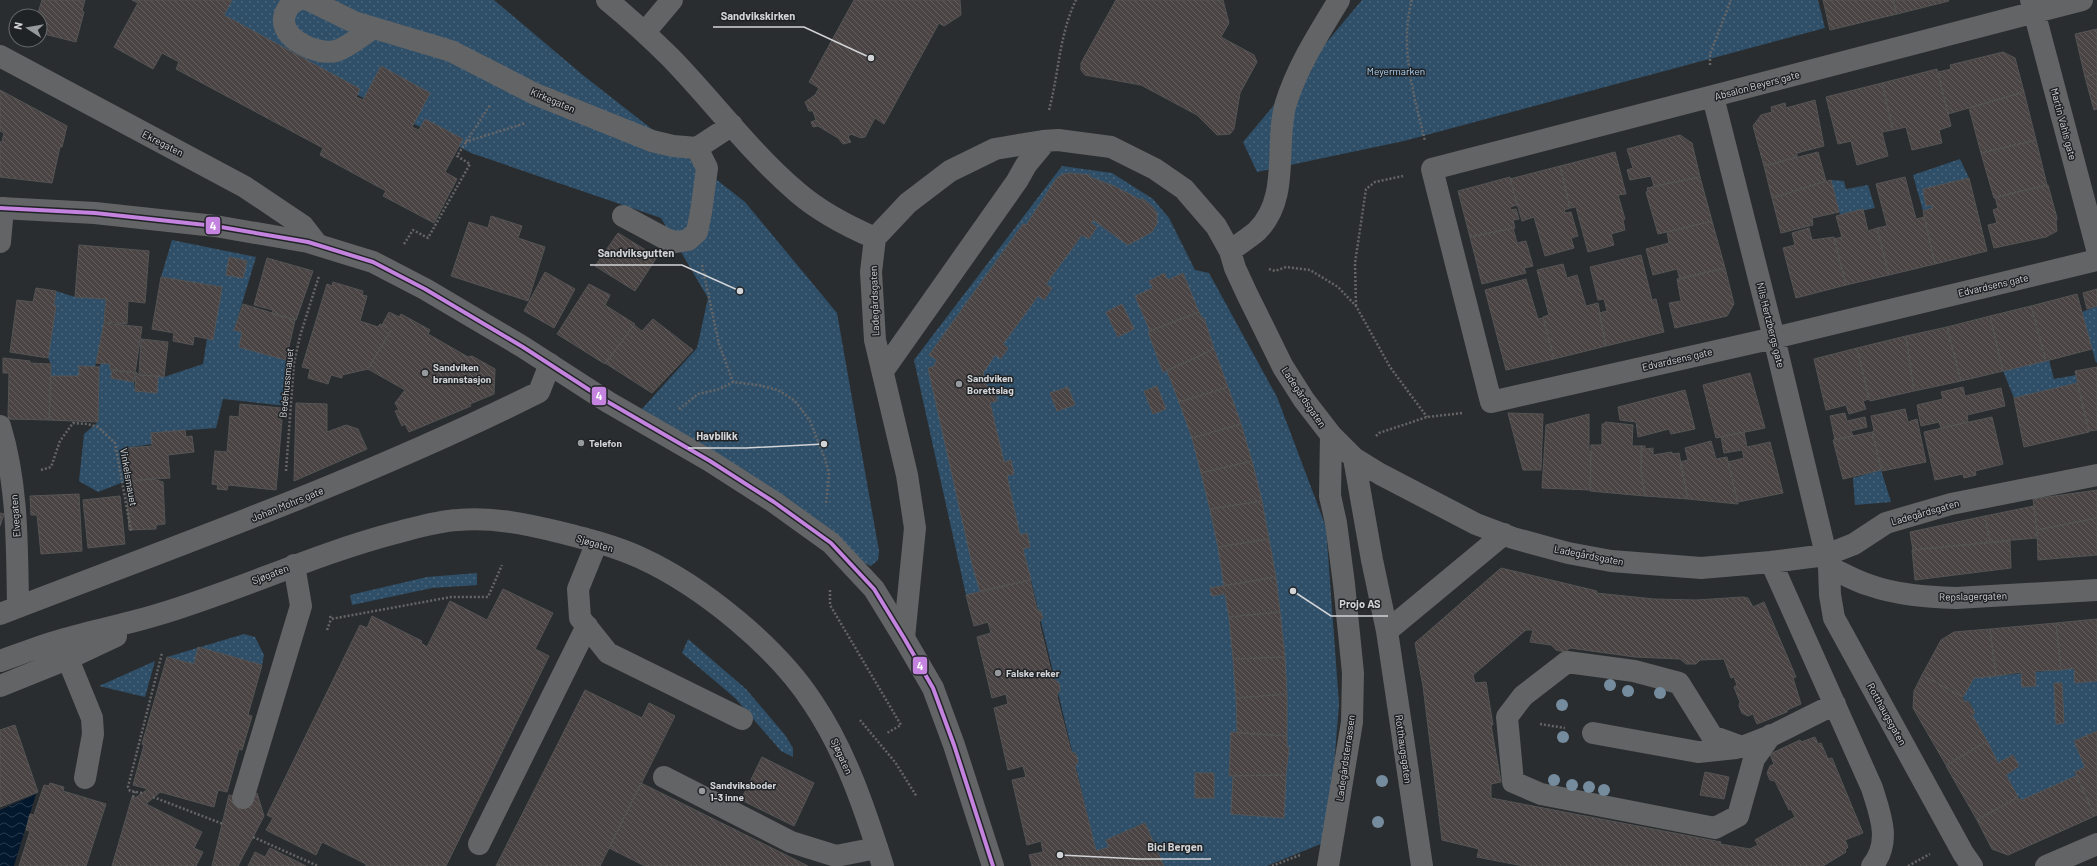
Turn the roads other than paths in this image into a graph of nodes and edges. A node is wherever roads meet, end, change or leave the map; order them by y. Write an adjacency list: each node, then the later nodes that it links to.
1 (298, 0): 8 (street)
2 (309, 0): 8 (street, Kirkegaten)
3 (607, 0): 9 (street)
4 (672, 0): 9 (street)
5 (1339, 0): 21 (street)
6 (2082, 0): 7 (street, Absalon Beyers gate)
7 (2033, 6): 11 (street, Absalon Beyers gate); 20 (street, Martin Vahls gate)
8 (372, 28): 14 (street, Kirkegaten)
9 (645, 32): 12 (street)
10 (0, 56): 19 (street, Ekregaten)
11 (1713, 97): 23 (street, Nils Hertzbergs gate); 26 (street, Absalon Beyers gate)
12 (732, 125): 14 (street); 17 (street)
13 (1043, 141): 17 (street, Ladegårdsgaten); 21 (street, Ladegårdsgaten); 25 (street)
14 (697, 148): 16 (street)
15 (2, 208): 18 (street); 19 (main road)
16 (623, 216)
17 (875, 238): 25 (street, Ladegårdsgaten)
18 (0, 242)
19 (317, 244): 24 (main road)
20 (2097, 248)
21 (1230, 251): 28 (street, Ladegårdsgaten)
22 (2097, 260): 23 (street, Edvardsens gate)
23 (1774, 338): 26 (street, Edvardsens gate); 33 (street, Nils Hertzbergs gate)
24 (550, 364): 37 (street, Johan Mohrs gate); 40 (main road)
25 (883, 371): 40 (street, Ladegårdsgaten)
26 (1491, 402)
27 (0, 426): 37 (street, Elvegaten)
28 (1331, 435): 29 (street, Ladegårdsgaten); 56 (street, Ladegårdsterrassen)
29 (1354, 458): 31 (street, Ladegårdsgaten); 39 (street, Rotthaugsgaten)
30 (2097, 475): 33 (street, Ladegårdsgaten)
31 (1504, 534): 34 (street, Ladegårdsgaten); 39 (street)
32 (597, 542): 35 (main road, Sjøgaten); 38 (street); 54 (main road, Sjøgaten)
33 (1827, 561): 34 (street, Ladegårdsgaten); 36 (street, Repslagergaten); 59 (street, Rotthaugsgaten)
34 (1771, 562): 44 (street)
35 (294, 565): 41 (main road, Sjøgaten); 51 (street)
36 (2097, 590)
37 (9, 611)
38 (587, 626): 45 (street); 52 (street)
39 (1387, 631): 57 (street, Rotthaugsgaten)
40 (904, 638): 55 (main road)
41 (64, 649): 42 (main road, Sjøgaten); 43 (main road, Sjøgaten); 50 (street)
42 (0, 662)
43 (0, 686)
44 (1835, 704): 47 (street); 58 (street)
45 (742, 719)
46 (1593, 733): 48 (street)
47 (1773, 735): 48 (street); 48 (street)
48 (1742, 747)
49 (664, 777): 54 (street)
50 (85, 778)
51 (243, 798)
52 (479, 844)
53 (2097, 844): 60 (street)
54 (880, 857)
55 (993, 866)
56 (1328, 866)
57 (1422, 866)
58 (1872, 866)
59 (1972, 866)
60 (2046, 866)

